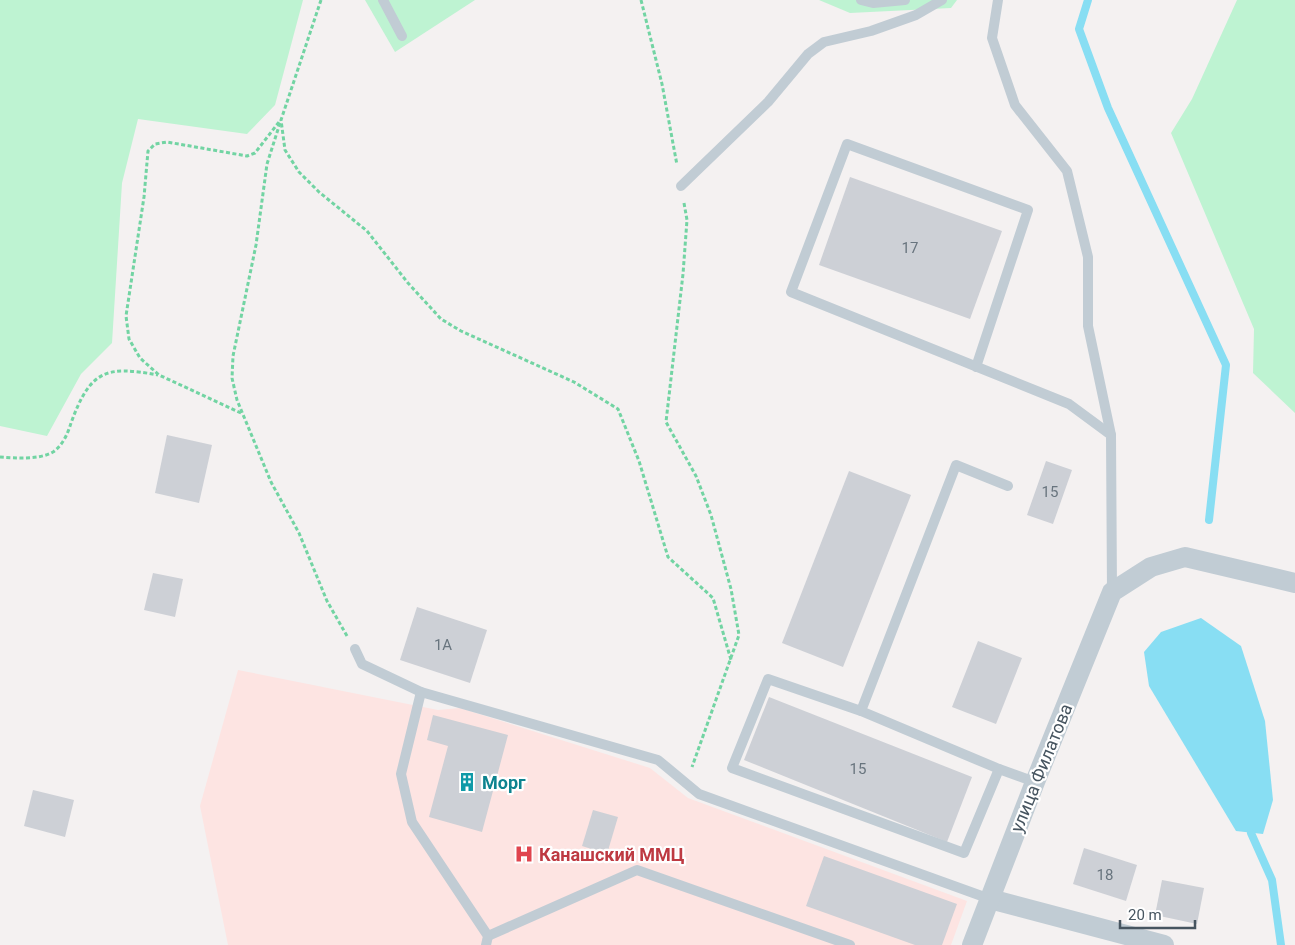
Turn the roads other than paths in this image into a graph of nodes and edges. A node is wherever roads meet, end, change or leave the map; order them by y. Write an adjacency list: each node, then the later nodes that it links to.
1 (383, 0): 6 (lane)
2 (862, 0): 3 (lane)
3 (905, 0)
4 (942, 0): 7 (lane)
5 (998, 0): 9 (lane)
6 (402, 36)
7 (681, 186)
8 (976, 367): 8 (lane); 9 (lane)
9 (1111, 436): 12 (lane)
10 (1008, 486): 15 (lane)
11 (1295, 583): 12 (street)
12 (1112, 592): 17 (street, улица Филатова)
13 (355, 649): 14 (lane)
14 (420, 692): 18 (lane); 19 (lane)
15 (861, 711): 16 (lane); 16 (lane)
16 (998, 769): 17 (lane)
17 (1035, 782): 18 (street, улица Филатова)
18 (990, 899): 21 (street, улица Филатова); 22 (street)
19 (487, 940): 20 (lane)
20 (850, 945)
21 (972, 945)
22 (1164, 945)

